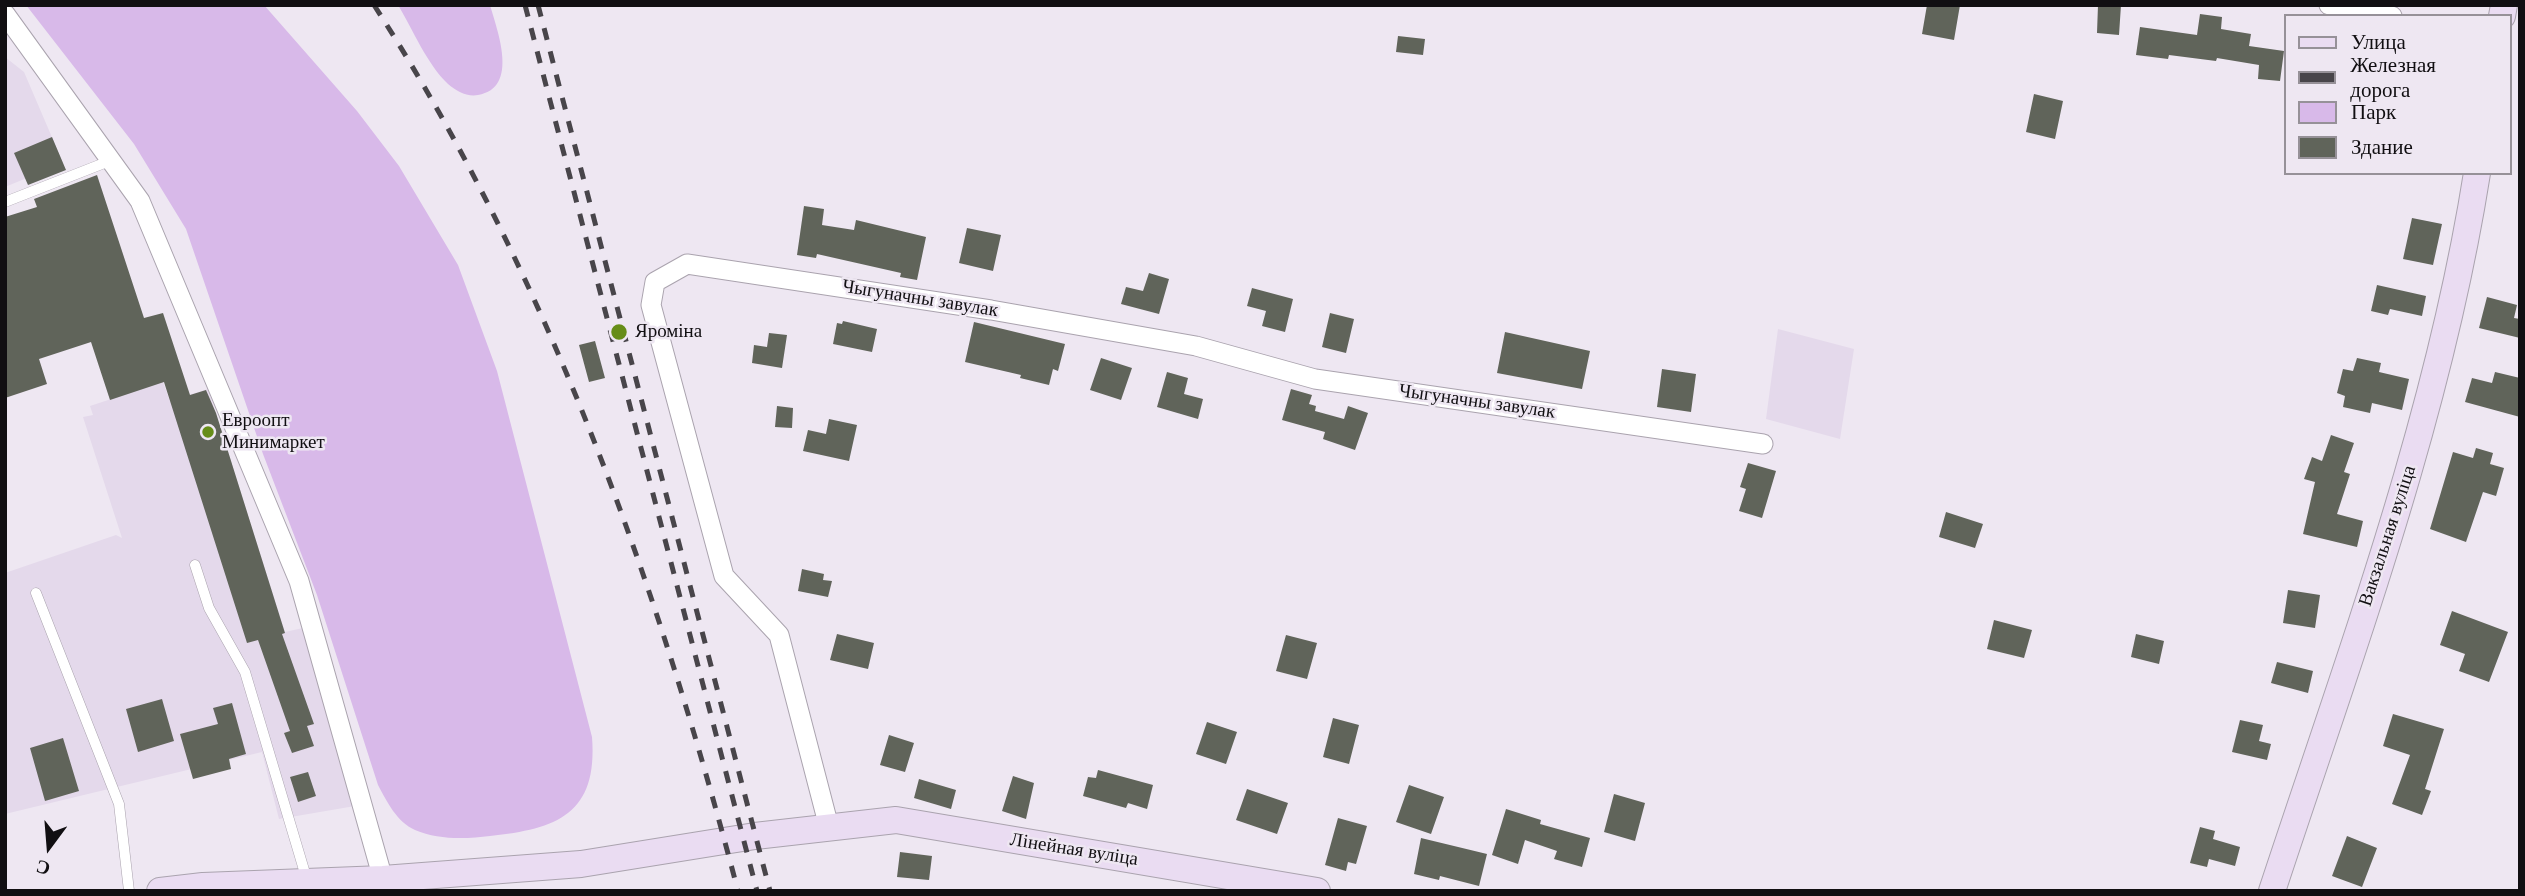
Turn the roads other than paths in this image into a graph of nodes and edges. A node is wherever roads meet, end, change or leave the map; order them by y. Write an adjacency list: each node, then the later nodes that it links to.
1 (2329, 5): 3 (street)
2 (5, 14): 4 (street)
3 (2381, 14)
4 (112, 160): 6 (lane); 12 (street)
5 (2477, 175): 16 (street, Вакзальная вуліца)
6 (5, 202)
7 (1763, 444): 10 (street, Чыгуначны завулак)
8 (195, 565): 11 (lane)
9 (36, 593): 13 (lane)
10 (829, 827): 12 (street, Лінейная вуліца); 15 (street, Лінейная вуліца)
11 (307, 881): 12 (street, Лінейная вуліца); 14 (street, Лінейная вуліца)
12 (383, 885)
13 (129, 891)
14 (160, 891)
15 (1317, 891)
16 (2272, 891)

